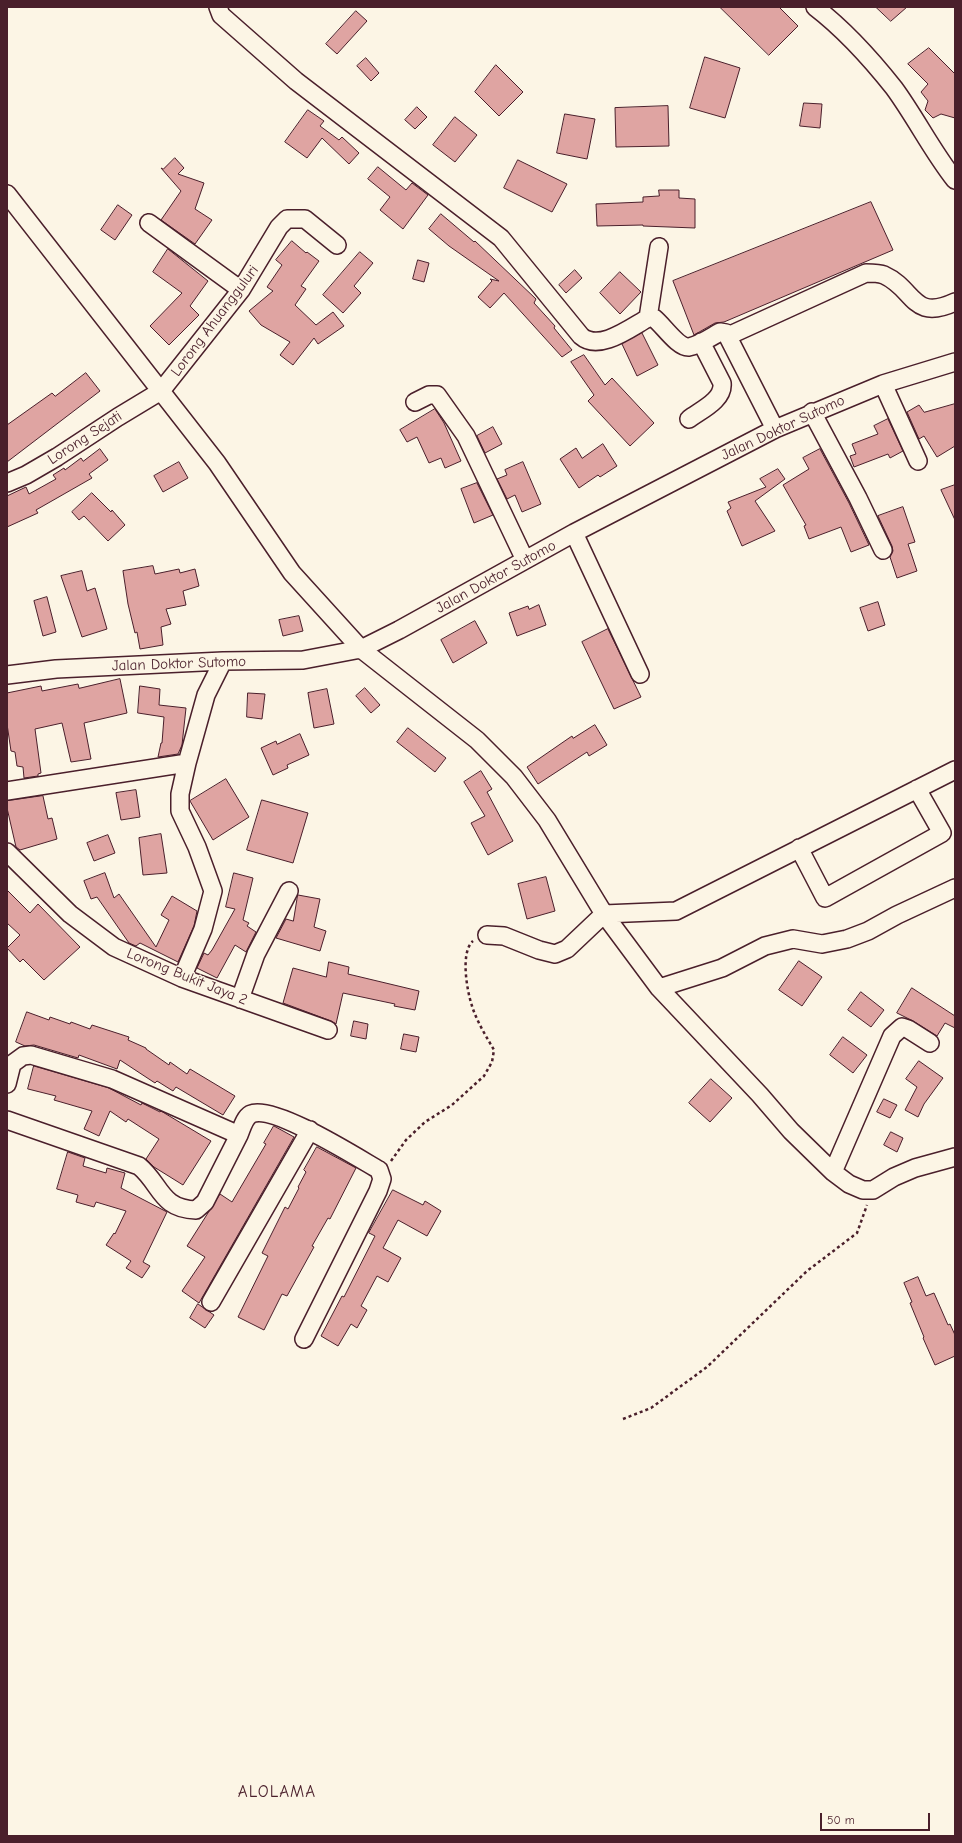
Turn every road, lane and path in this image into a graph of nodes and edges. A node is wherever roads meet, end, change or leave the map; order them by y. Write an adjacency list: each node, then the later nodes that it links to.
1 (218, 7): 10 (street)
2 (815, 7): 3 (street)
3 (955, 180)
4 (7, 194): 15 (street)
5 (149, 223): 8 (street)
6 (337, 245): 8 (street, Lorong Ahuangguluri)
7 (659, 248): 10 (street)
8 (241, 290): 15 (street, Lorong Ahuangguluri)
9 (955, 302): 11 (street)
10 (648, 318): 12 (street)
11 (728, 336): 12 (street); 19 (street)
12 (701, 342): 18 (street)
13 (955, 362): 14 (street, Jalan Doktor Sutomo)
14 (883, 384): 17 (street, Jalan Doktor Sutomo); 20 (street)
15 (161, 391): 21 (street, Lorong Sejati); 25 (street)
16 (415, 402): 24 (street)
17 (812, 412): 19 (street, Jalan Doktor Sutomo); 23 (street)
18 (689, 419)
19 (775, 429): 22 (street, Jalan Doktor Sutomo)
20 (918, 461)
21 (7, 483)
22 (574, 533): 24 (street, Jalan Doktor Sutomo); 27 (street)
23 (883, 550)
24 (525, 560): 25 (street, Jalan Doktor Sutomo)
25 (361, 648): 26 (street, Jalan Doktor Sutomo); 37 (street)
26 (223, 661): 28 (street, Jalan Doktor Sutomo); 29 (street)
27 (640, 674)
28 (7, 675)
29 (187, 763): 32 (street); 39 (street)
30 (955, 770): 31 (street)
31 (917, 789): 33 (street); 33 (street)
32 (7, 791)
33 (799, 848): 37 (street)
34 (7, 852): 39 (street, Lorong Bukit Jaya 2)
35 (955, 888): 40 (street)
36 (289, 891): 41 (street)
37 (604, 914): 38 (street); 40 (street)
38 (488, 935): 49 (path)
39 (182, 978): 41 (street, Lorong Bukit Jaya 2)
40 (659, 988): 50 (street)
41 (240, 998): 42 (street, Lorong Bukit Jaya 2)
42 (328, 1030)
43 (930, 1043): 50 (street)
44 (7, 1084): 47 (street)
45 (7, 1120): 47 (street)
46 (310, 1130): 47 (street); 49 (street); 52 (street)
47 (236, 1140)
48 (955, 1157): 51 (street)
49 (379, 1170): 53 (street)
50 (833, 1172): 51 (street)
51 (873, 1190): 54 (path)
52 (212, 1302)
53 (304, 1339)
54 (623, 1419)

